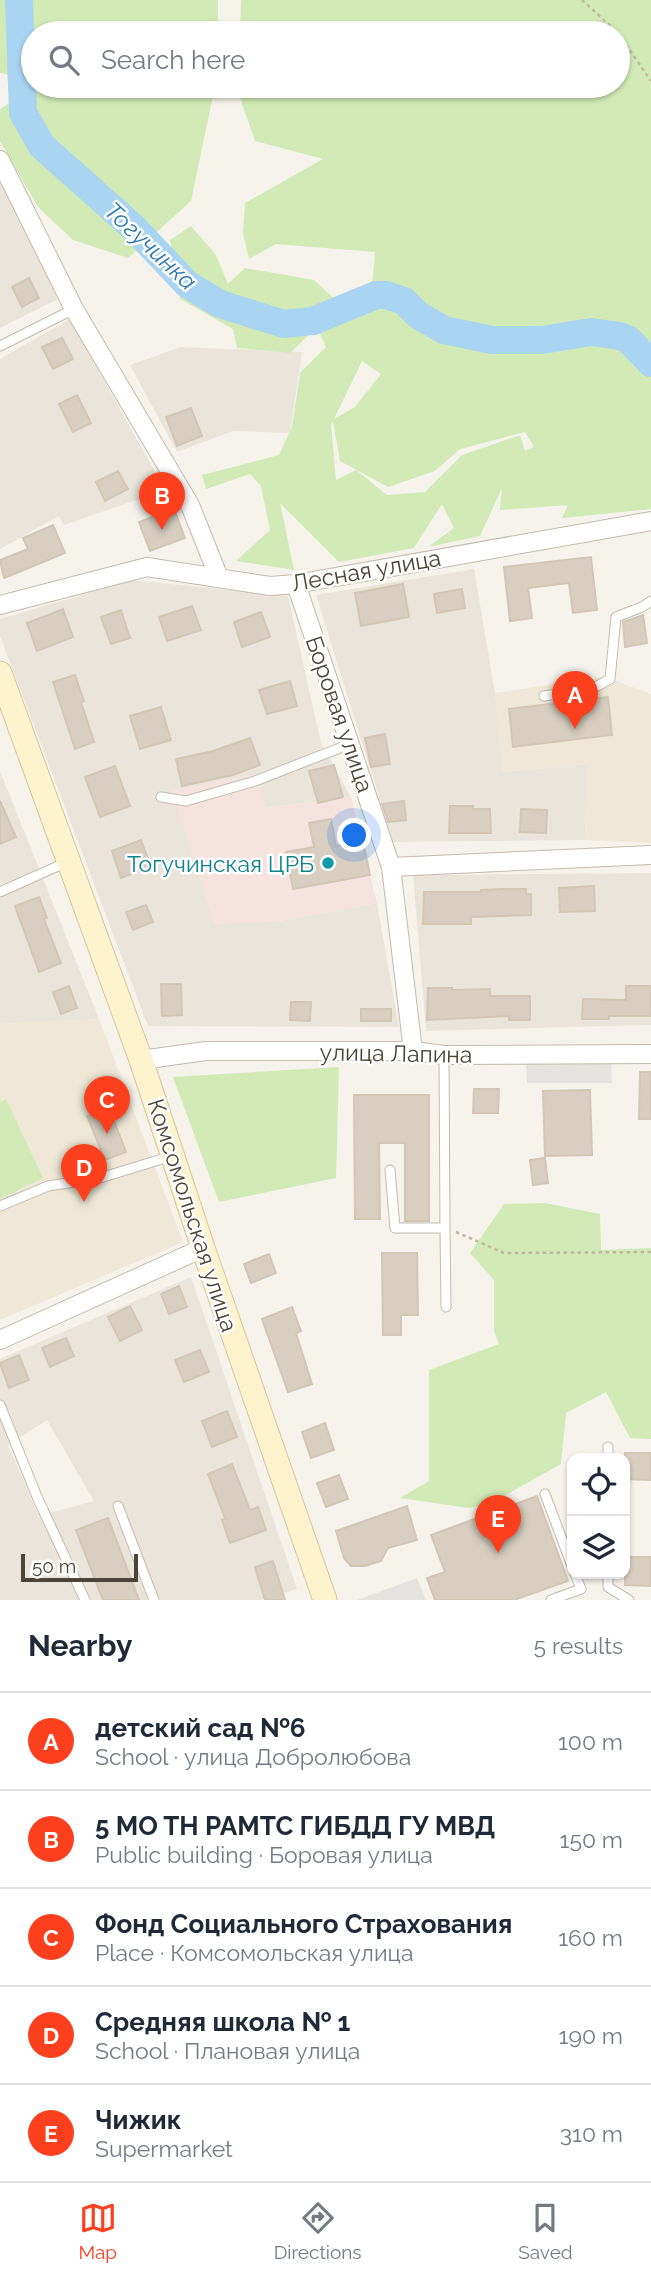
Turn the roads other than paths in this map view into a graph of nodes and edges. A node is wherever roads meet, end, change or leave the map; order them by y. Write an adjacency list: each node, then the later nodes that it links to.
1 (0, 160): 2 (street)
2 (74, 309): 3 (lane); 5 (street)
3 (0, 346)
4 (651, 521): 6 (street, Лесная улица)
5 (219, 578): 6 (street, Лесная улица); 8 (street, Лесная улица)
6 (296, 584): 11 (street, Боровая улица)
7 (651, 601): 10 (lane)
8 (0, 606)
9 (0, 673): 14 (main road, Комсомольская улица)
10 (544, 696)
11 (350, 744): 12 (lane); 15 (street, Боровая улица)
12 (161, 797)
13 (651, 855): 15 (street)
14 (69, 861): 16 (lane); 20 (main road, Комсомольская улица)
15 (391, 867): 17 (street, Боровая улица)
16 (0, 892)
17 (413, 1051): 19 (street, улица Лапина); 20 (street, улица Лапина)
18 (651, 1054): 19 (street, улица Лапина)
19 (444, 1055): 24 (lane)
20 (141, 1060): 21 (main road, Комсомольская улица)
21 (174, 1155): 23 (lane); 25 (main road, Комсомольская улица)
22 (390, 1170): 24 (lane)
23 (0, 1206)
24 (445, 1228): 26 (lane)
25 (203, 1248): 27 (street); 38 (main road, Комсомольская улица)
26 (446, 1307)
27 (0, 1340)
28 (0, 1405): 36 (lane)
29 (608, 1447): 30 (lane)
30 (608, 1453)
31 (545, 1494): 33 (lane)
32 (118, 1506): 37 (lane)
33 (567, 1553)
34 (577, 1579): 39 (lane)
35 (608, 1579): 40 (lane)
36 (85, 1600)
37 (154, 1600)
38 (325, 1600)
39 (551, 1600)
40 (629, 1600)

